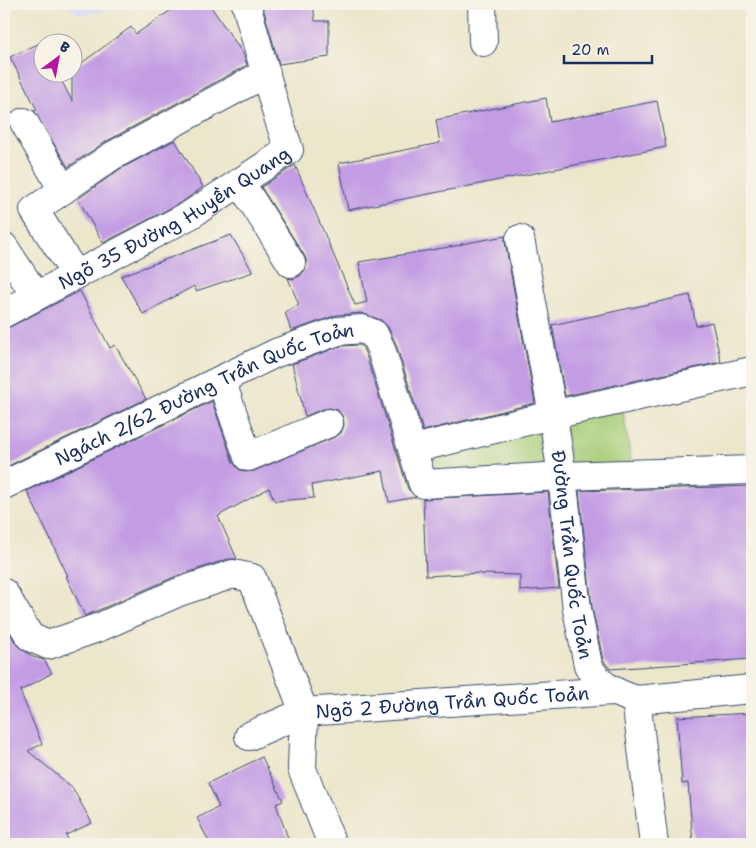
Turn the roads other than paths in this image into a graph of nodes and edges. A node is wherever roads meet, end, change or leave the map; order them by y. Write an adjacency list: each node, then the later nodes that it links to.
1 (246, 4): 4 (street, Ngõ 35 Đường Huyền Quang)
2 (482, 4): 3 (street)
3 (482, 42)
4 (266, 73): 6 (street, Ngõ 35 Đường Huyền Quang); 7 (street)
5 (24, 122): 7 (street)
6 (240, 182): 10 (street); 11 (street, Ngõ 35 Đường Huyền Quang)
7 (63, 190): 11 (street)
8 (520, 239): 16 (street, Đường Trần Quốc Toản)
9 (4, 247): 12 (street)
10 (290, 263)
11 (76, 275): 12 (street, Ngõ 35 Đường Huyền Quang)
12 (36, 296): 13 (street, Ngõ 35 Đường Huyền Quang)
13 (4, 313)
14 (752, 371): 16 (street)
15 (221, 380): 17 (street); 18 (street, Ngách 2/62 Đường Trần Quốc Toản); 21 (street, Ngách 2/62 Đường Trần Quốc Toản)
16 (552, 415): 18 (street); 20 (street, Đường Trần Quốc Toản)
17 (328, 423)
18 (413, 449): 20 (street, Ngách 2/62 Đường Trần Quốc Toản)
19 (752, 470): 20 (street)
20 (562, 476): 24 (street, Đường Trần Quốc Toản)
21 (4, 484)
22 (4, 593): 25 (street, Ngõ 2 Đường Trần Quốc Toản)
23 (752, 689): 24 (street, Ngõ 2 Đường Trần Quốc Toản)
24 (624, 696): 25 (street, Ngõ 2 Đường Trần Quốc Toản); 28 (street)
25 (304, 712): 26 (street); 27 (street)
26 (248, 736)
27 (332, 844)
28 (654, 844)

